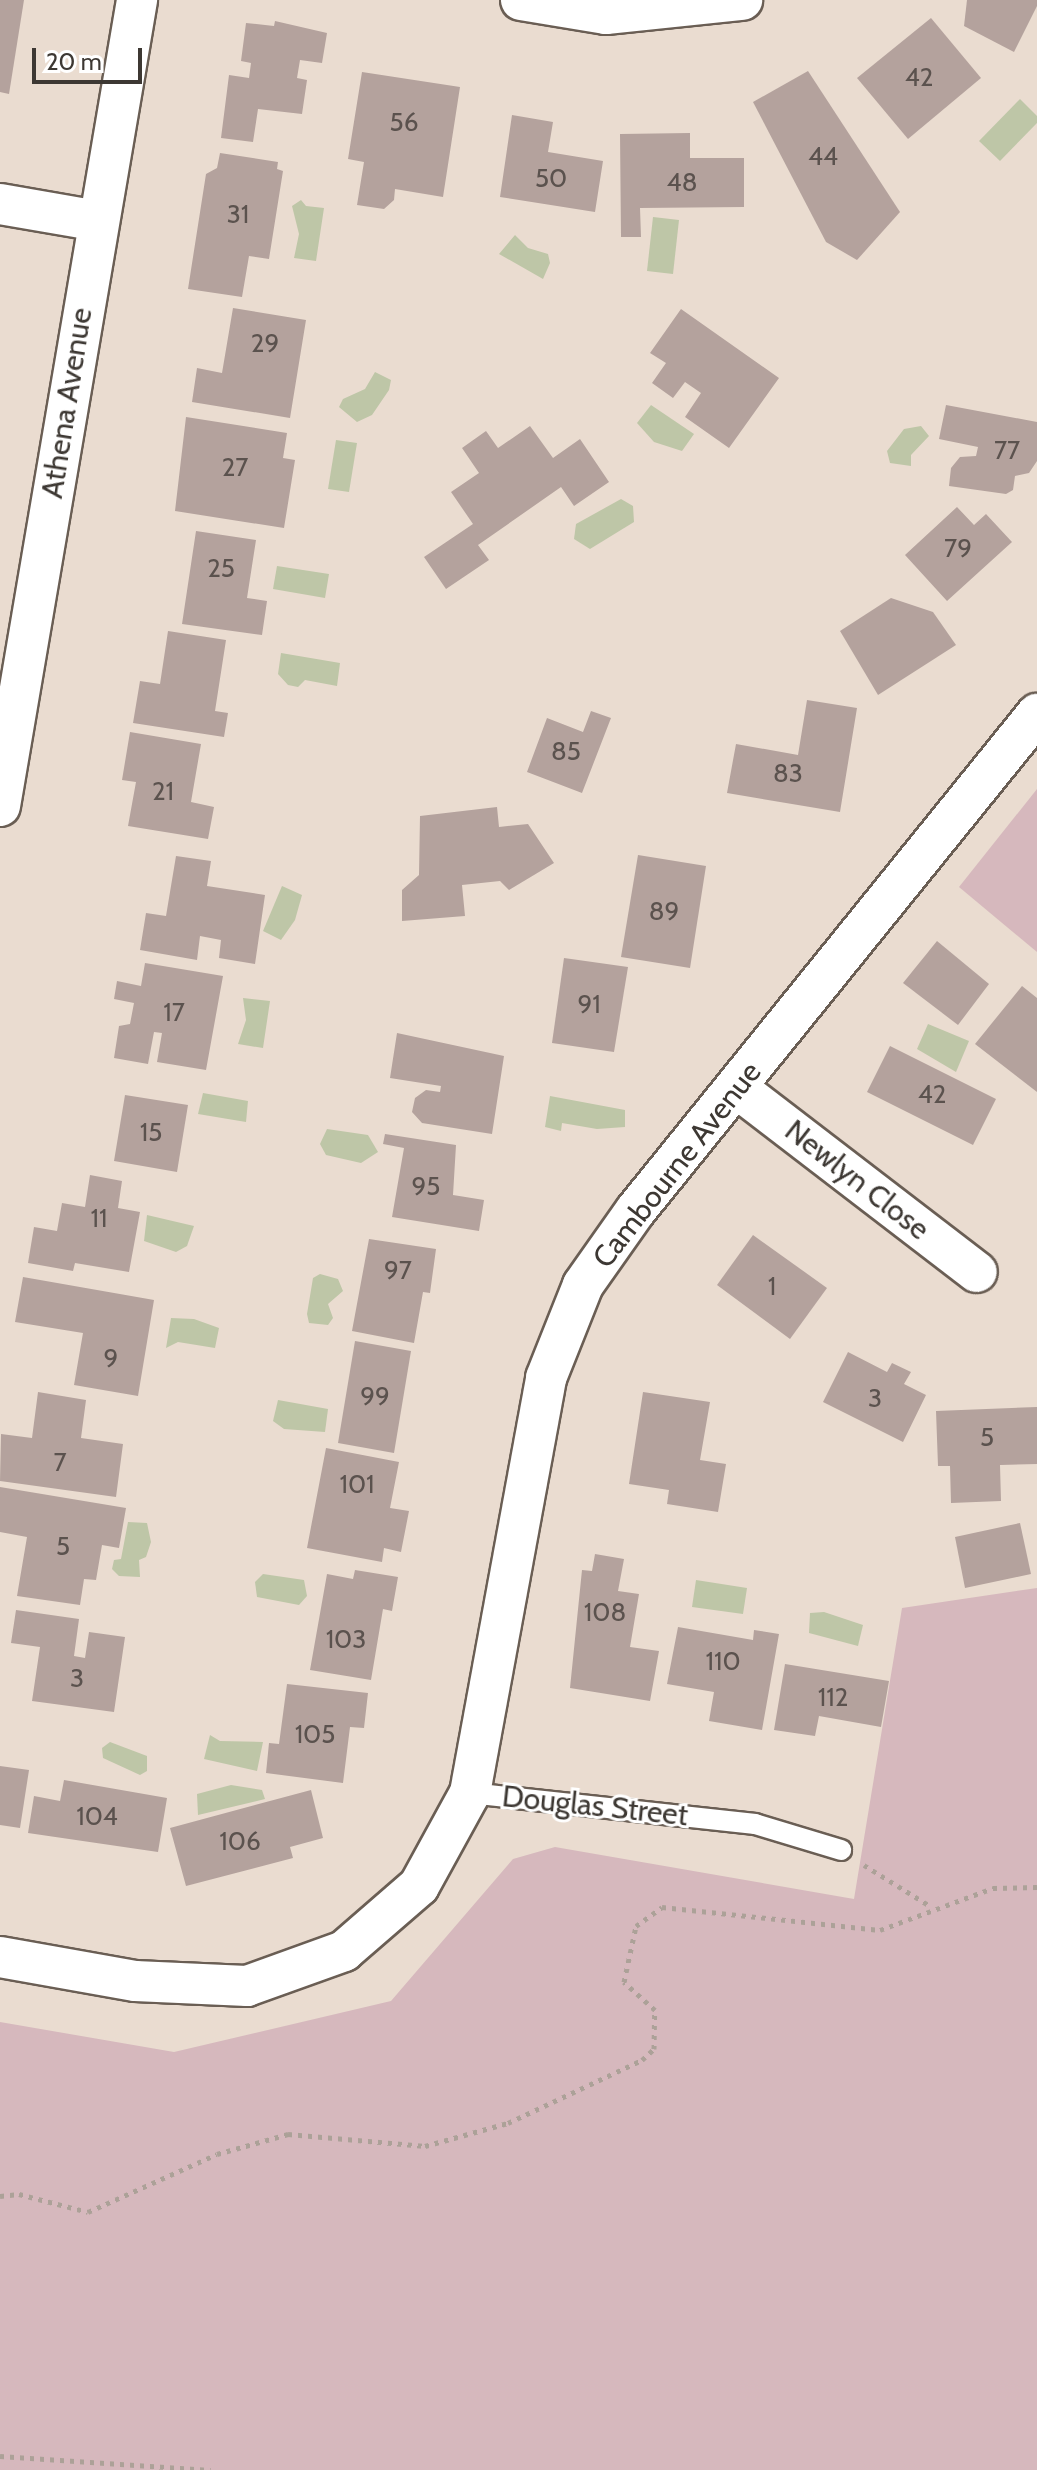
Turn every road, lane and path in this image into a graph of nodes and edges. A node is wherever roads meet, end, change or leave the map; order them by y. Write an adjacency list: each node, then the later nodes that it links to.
1 (137, 0): 5 (street, Athena Avenue)
2 (521, 0): 3 (street)
3 (742, 0)
4 (0, 204): 5 (street)
5 (98, 221): 7 (street, Athena Avenue)
6 (1037, 714): 8 (street, Cambourne Avenue)
7 (0, 806)
8 (737, 1088): 9 (street, Newlyn Close); 10 (street, Cambourne Avenue)
9 (977, 1272)
10 (470, 1793): 11 (lane, Douglas Street); 14 (street, Douglas Street)
11 (841, 1850): 13 (path)
12 (1037, 1887): 13 (path)
13 (931, 1907): 15 (path)
14 (0, 1957)
15 (0, 2196)
16 (0, 2456): 17 (path)
17 (211, 2470)

